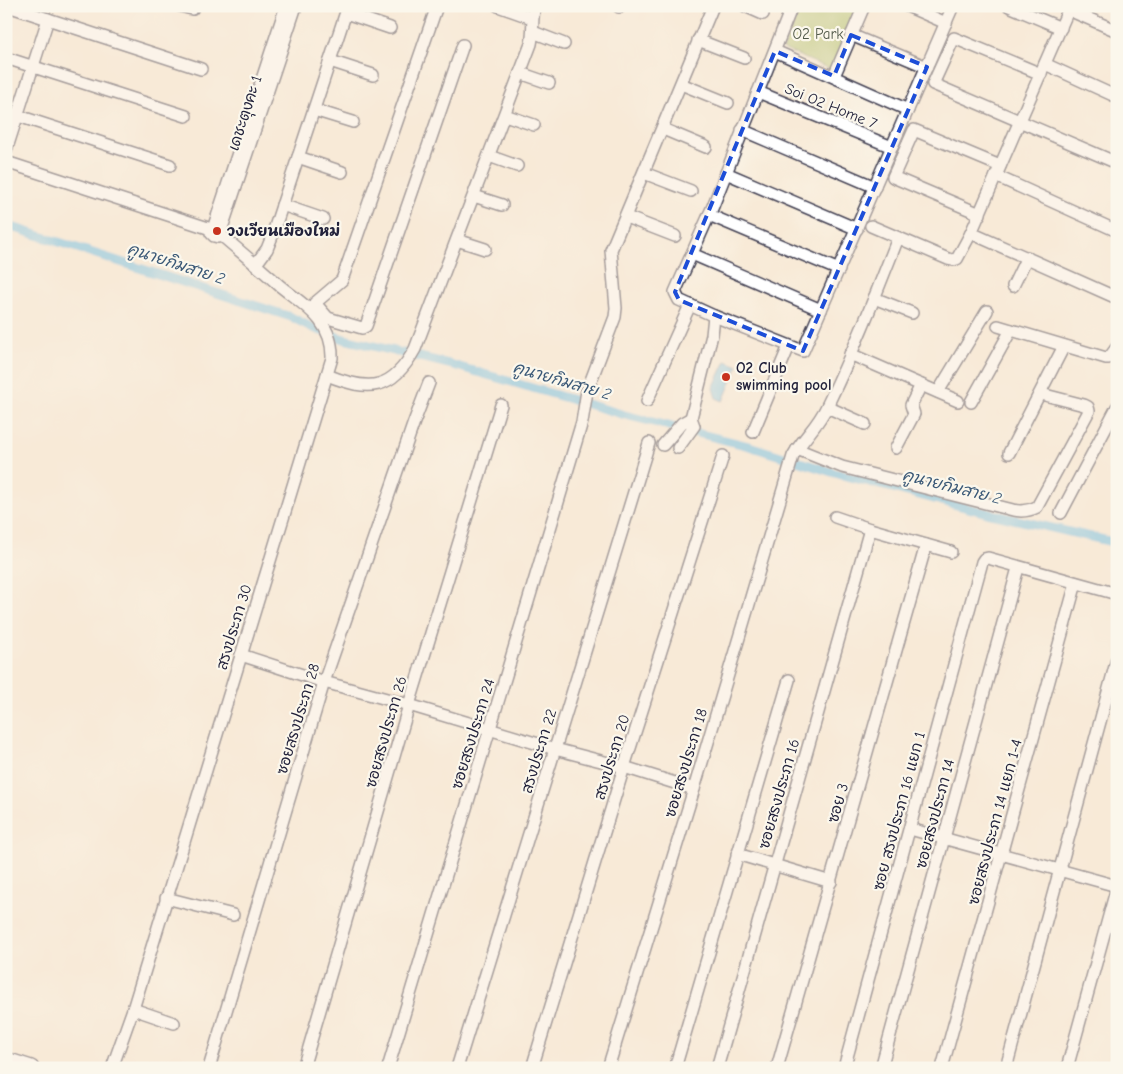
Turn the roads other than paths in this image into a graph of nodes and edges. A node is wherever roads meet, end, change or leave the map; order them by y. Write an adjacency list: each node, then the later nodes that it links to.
1 (8, 6): 20 (street)
2 (180, 6): 3 (street)
3 (194, 6)
4 (286, 6): 80 (street, เดชะตุงคะ 1)
5 (296, 6): 80 (street, เดชะตุงคะ 1)
6 (437, 6): 95 (street)
7 (498, 6): 19 (street)
8 (535, 6): 19 (street)
9 (713, 6): 27 (street, ซอยสรงประภา 24)
10 (745, 6): 18 (street)
11 (792, 6): 30 (street)
12 (864, 6): 26 (street)
13 (907, 6): 21 (street)
14 (953, 6): 21 (street)
15 (1008, 6): 23 (street)
16 (1070, 8): 23 (street); 24 (street)
17 (347, 10): 22 (street); 33 (street)
18 (764, 14)
19 (532, 18): 25 (street)
20 (48, 19): 34 (street); 36 (street)
21 (946, 23): 35 (street)
22 (390, 28)
23 (1061, 28): 37 (street)
24 (1117, 31)
25 (533, 32): 28 (street); 38 (street)
26 (851, 35): 35 (street); 40 (street)
27 (698, 40): 32 (street); 42 (street, ซอยสรงประภา 24)
28 (564, 44)
29 (463, 46): 95 (street)
30 (774, 51): 40 (street); 43 (street)
31 (6, 58): 34 (street)
32 (744, 58)
33 (330, 61): 39 (street); 46 (street)
34 (33, 67): 48 (street); 50 (street)
35 (927, 67): 47 (street)
36 (201, 69)
37 (1043, 69): 44 (street); 51 (street); 51 (street)
38 (520, 73): 41 (street); 49 (street)
39 (373, 75)
40 (834, 76): 47 (street)
41 (549, 83)
42 (681, 84): 45 (street); 54 (street, ซอยสรงประภา 24)
43 (758, 92): 55 (street); 57 (street, Soi O2 Home 7)
44 (1117, 96)
45 (728, 102)
46 (314, 110): 52 (street); 60 (street)
47 (908, 110): 57 (street)
48 (11, 114): 58 (street); 63 (street)
49 (505, 115): 53 (street); 59 (street)
50 (186, 116)
51 (1020, 121): 62 (street); 65 (street)
52 (353, 122)
53 (534, 125)
54 (663, 129): 56 (street); 67 (street, ซอยสรงประภา 24)
55 (742, 130): 68 (street); 69 (street)
56 (706, 147)
57 (892, 147): 69 (street)
58 (6, 151)
59 (489, 156): 64 (street); 71 (street)
60 (298, 158): 66 (street); 72 (street)
61 (6, 162): 80 (street)
62 (1117, 163)
63 (170, 165)
64 (518, 166)
65 (998, 171): 74 (street); 74 (street); 81 (street)
66 (342, 172)
67 (644, 173): 70 (street); 76 (street, ซอยสรงประภา 24)
68 (726, 173): 75 (street); 79 (street)
69 (875, 187): 79 (street)
70 (691, 190)
71 (474, 196): 73 (street); 85 (street)
72 (282, 205): 77 (street); 89 (street)
73 (502, 205)
74 (980, 214): 82 (street)
75 (709, 215): 87 (street); 90 (street)
76 (626, 217): 83 (street); 140 (street, ซอยสรงประภา 24)
77 (323, 219)
78 (871, 226): 84 (street)
79 (856, 229): 90 (street)
80 (217, 230): 89 (street, สรงประภา 30)
81 (1117, 231)
82 (971, 233): 84 (street); 88 (street)
83 (676, 236)
84 (898, 238): 92 (street)
85 (457, 240): 86 (street); 106 (street)
86 (485, 249)
87 (692, 254): 94 (street); 96 (street)
88 (1027, 257): 91 (street); 93 (street)
89 (256, 264): 95 (street, สรงประภา 30)
90 (839, 270): 96 (street)
91 (1013, 286)
92 (874, 298): 98 (street); 105 (street)
93 (1117, 298)
94 (690, 305): 99 (street); 111 (street)
95 (314, 307): 106 (street, สรงประภา 30)
96 (821, 310): 102 (street)
97 (987, 311): 109 (street)
98 (912, 313)
99 (714, 316): 102 (street); 117 (street)
100 (998, 326): 101 (street)
101 (1011, 330): 103 (street); 113 (street)
102 (789, 346): 119 (street)
103 (1064, 346): 104 (street); 110 (street)
104 (1117, 347)
105 (850, 354): 108 (street); 115 (street)
106 (327, 375): 135 (street, สรงประภา 30)
107 (429, 383): 138 (street, ซอยสรงประภา 28)
108 (921, 385): 109 (street); 123 (street)
109 (938, 392): 112 (street)
110 (1040, 394): 124 (street); 126 (street)
111 (647, 401)
112 (958, 401)
113 (971, 402)
114 (501, 405): 139 (street, ซอยสรงประภา 26)
115 (827, 407): 118 (street); 126 (street)
116 (1117, 407): 127 (street)
117 (689, 422): 121 (street); 122 (street)
118 (865, 424)
119 (752, 432)
120 (649, 443): 141 (street, สรงประภา 22)
121 (665, 443)
122 (679, 446)
123 (896, 448)
124 (1009, 453)
125 (723, 456): 142 (street, สรงประภา 20)
126 (793, 457): 143 (street, ซอยสรงประภา 18)
127 (1061, 513)
128 (835, 517): 129 (street)
129 (870, 529): 130 (street); 148 (street, ซอยสรงประภา 16)
130 (926, 545): 131 (street); 150 (street, ซอย 3)
131 (951, 552)
132 (1018, 568): 133 (street); 144 (street, ซอย สรงประภา 16 แยก 1); 145 (street, ซอยสรงประภา 14)
133 (1076, 583): 134 (street); 147 (street, ซอยสรงประภา 14 แยก 1-4)
134 (1117, 594)
135 (241, 655): 138 (street); 152 (street, สรงประภา 30)
136 (1117, 659): 149 (street)
137 (789, 680): 146 (street)
138 (324, 682): 139 (street); 159 (street, ซอยสรงประภา 28)
139 (410, 705): 140 (street); 160 (street, ซอยสรงประภา 26)
140 (490, 730): 141 (street); 161 (street, ซอยสรงประภา 24)
141 (555, 749): 142 (street); 162 (street, สรงประภา 22)
142 (624, 766): 143 (street); 163 (street, สรงประภา 20)
143 (694, 789): 164 (street, ซอยสรงประภา 18)
144 (910, 829): 145 (street); 168 (street, ซอย สรงประภา 16 แยก 1)
145 (944, 838): 147 (street); 169 (street, ซอยสรงประภา 14)
146 (737, 854): 148 (street); 165 (street)
147 (1002, 854): 149 (street); 170 (street, ซอยสรงประภา 14 แยก 1-4)
148 (774, 866): 150 (street); 166 (street, ซอยสรงประภา 16)
149 (1059, 870): 151 (street); 171 (street)
150 (831, 882): 167 (street, ซอย 3)
151 (1117, 886): 172 (street)
152 (166, 898): 153 (street); 154 (street, สรงประภา 30)
153 (233, 915)
154 (133, 1008): 155 (street); 158 (street, สรงประภา 30)
155 (174, 1023)
156 (6, 1060): 157 (main road)
157 (31, 1068)
158 (112, 1068)
159 (209, 1068)
160 (303, 1068)
161 (388, 1068)
162 (457, 1068)
163 (532, 1068)
164 (608, 1068)
165 (675, 1068)
166 (717, 1068)
167 (777, 1068)
168 (844, 1068)
169 (881, 1068)
170 (942, 1068)
171 (1006, 1068)
172 (1067, 1068)

